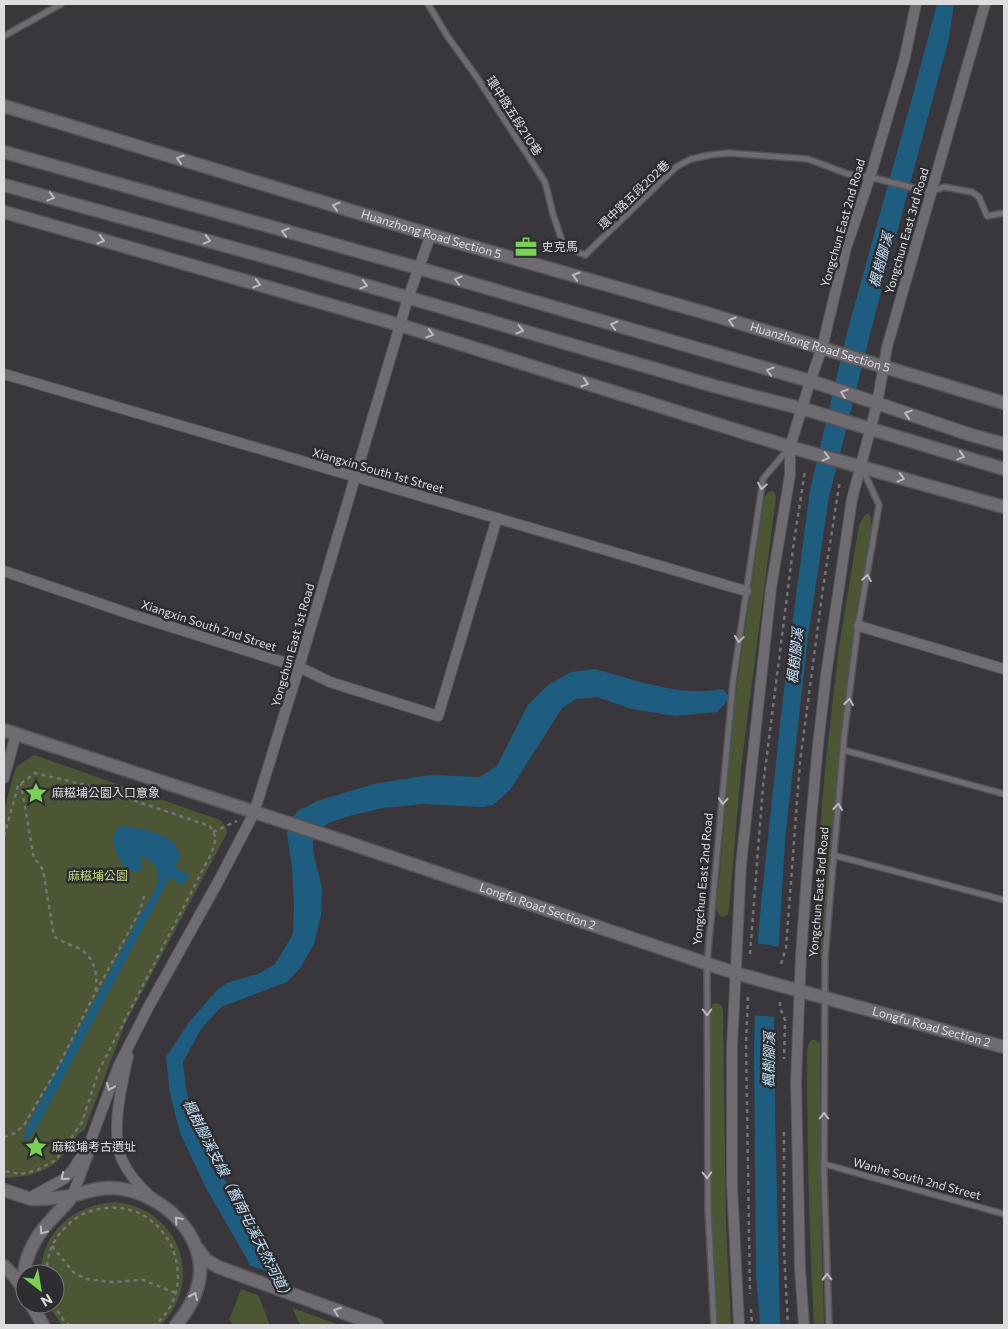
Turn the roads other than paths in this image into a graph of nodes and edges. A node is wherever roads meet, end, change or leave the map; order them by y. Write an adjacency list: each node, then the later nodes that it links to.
1 (61, 4): 5 (lane)
2 (428, 4): 14 (lane, 環中路五段210巷)
3 (916, 4): 8 (street, Yongchun East 2nd Road)
4 (984, 4): 10 (street, Yongchun East 3rd Road)
5 (4, 36)
6 (4, 107): 13 (street, Huanzhong Road Section 5, one-way to 6)
7 (4, 152): 15 (street, one-way to 7)
8 (870, 176): 10 (lane); 14 (lane, 環中路五段202巷); 18 (street, Yongchun East 2nd Road)
9 (4, 184): 16 (street, one-way to 16)
10 (930, 192): 12 (lane); 19 (street, Yongchun East 3rd Road)
11 (4, 212): 17 (street, one-way to 17)
12 (1004, 214)
13 (431, 234): 15 (street, Yongchun East 1st Road); 18 (street, Huanzhong Road Section 5, one-way to 13)
14 (564, 247)
15 (418, 268): 16 (street, Yongchun East 1st Road); 21 (street, one-way to 15)
16 (408, 298): 17 (street, Yongchun East 1st Road); 24 (street, one-way to 24)
17 (400, 325): 27 (street, one-way to 27); 30 (street, Yongchun East 1st Road)
18 (826, 350): 19 (street, Huanzhong Road Section 5); 21 (street, Yongchun East 2nd Road)
19 (882, 367): 22 (street, Yongchun East 3rd Road); 23 (street, Huanzhong Road Section 5)
20 (4, 374): 30 (street, Xiangxin South 1st Street)
21 (813, 383): 22 (street, one-way to 21); 24 (street, Yongchun East 2nd Road)
22 (874, 403): 25 (street, Yongchun East 3rd Road); 26 (street, one-way to 22)
23 (1004, 404)
24 (806, 410): 25 (street); 27 (street, Yongchun East 2nd Road)
25 (867, 428): 28 (street, Yongchun East 3rd Road); 29 (street, one-way to 29)
26 (1004, 444)
27 (794, 448): 28 (street, one-way to 28); 34 (lane, Yongchun East 2nd Road, one-way to 34); 47 (street, Yongchun East 2nd Road)
28 (858, 466): 31 (street, one-way to 31); 35 (lane, Yongchun East 3rd Road, one-way to 28); 48 (street, Yongchun East 3rd Road)
29 (1004, 470)
30 (355, 477): 32 (street, Xiangxin South 1st Street); 36 (street, Yongchun East 1st Road)
31 (1004, 507)
32 (497, 518): 34 (street, Xiangxin South 1st Street); 36 (street, Xiangxin South 2nd Street)
33 (4, 571): 36 (street, Xiangxin South 2nd Street)
34 (746, 591): 46 (lane, Yongchun East 2nd Road, one-way to 46)
35 (859, 626): 37 (street); 40 (lane, Yongchun East 3rd Road, one-way to 35)
36 (299, 667): 43 (street, Yongchun East 1st Road)
37 (1004, 669)
38 (4, 730): 39 (street)
39 (16, 734): 41 (street); 43 (street)
40 (844, 750): 42 (lane); 44 (lane, Yongchun East 3rd Road, one-way to 40)
41 (4, 778)
42 (1004, 794)
43 (254, 813): 46 (street, Longfu Road Section 2); 50 (street, Yongchun East 1st Road)
44 (833, 855): 45 (lane); 49 (lane, Yongchun East 3rd Road)
45 (1004, 900)
46 (707, 964): 47 (street, Longfu Road Section 2); 67 (lane, Yongchun East 2nd Road, one-way to 67)
47 (735, 973): 48 (street, Longfu Road Section 2); 68 (street, Yongchun East 2nd Road)
48 (800, 992): 49 (street, Longfu Road Section 2); 69 (street, Yongchun East 3rd Road)
49 (826, 999): 51 (street, Longfu Road Section 2); 53 (lane, Yongchun East 3rd Road, one-way to 49)
50 (130, 1042): 52 (street, Yongchun East 1st Road, one-way to 52); 57 (street, Yongchun East 1st Road)
51 (1004, 1047)
52 (89, 1145): 55 (street, Yongchun East 1st Road); 56 (street, one-way to 56)
53 (824, 1164): 58 (lane, Wanhe South 2nd Street); 70 (lane, Yongchun East 3rd Road, one-way to 53)
54 (4, 1190): 56 (street)
55 (72, 1196): 56 (street); 57 (street); 60 (street, one-way to 60)
56 (29, 1198)
57 (152, 1198): 59 (street, one-way to 57)
58 (1004, 1214)
59 (192, 1240): 65 (street, one-way to 59); 66 (street, one-way to 59)
60 (26, 1264)
61 (4, 1266): 62 (street)
62 (15, 1277)
63 (37, 1314): 64 (street)
64 (43, 1325)
65 (176, 1325)
66 (377, 1325)
67 (714, 1325)
68 (739, 1325)
69 (804, 1325)
70 (829, 1325)

